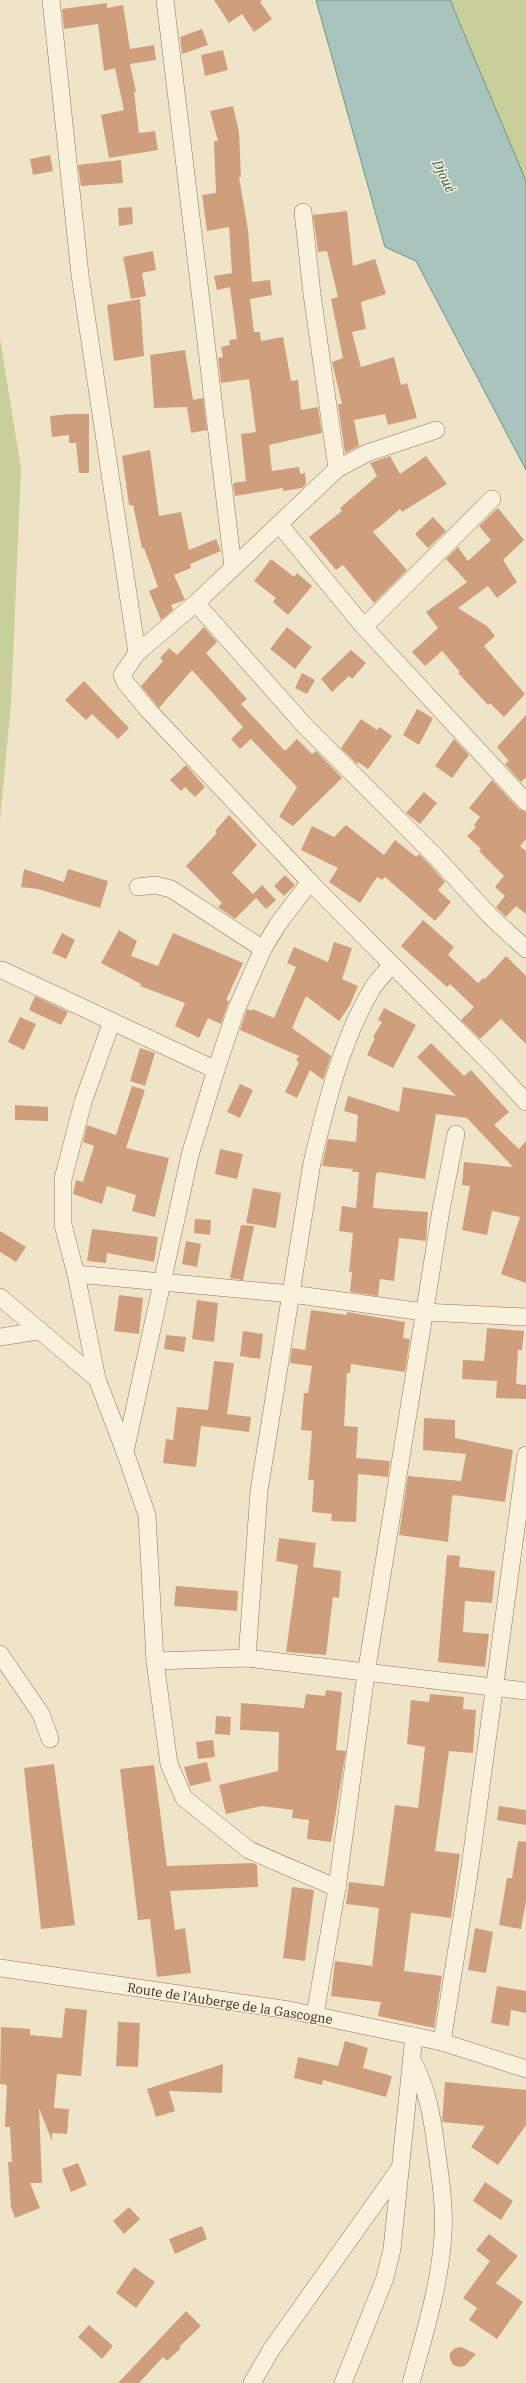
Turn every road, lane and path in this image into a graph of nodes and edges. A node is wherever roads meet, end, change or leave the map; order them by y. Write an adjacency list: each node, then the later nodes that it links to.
1 (51, 0): 11 (street)
2 (165, 0): 8 (street)
3 (303, 212): 5 (street)
4 (436, 430): 5 (street)
5 (337, 470): 7 (street)
6 (492, 499): 10 (street)
7 (279, 524): 8 (street); 10 (street)
8 (233, 567): 9 (street)
9 (196, 603): 11 (street); 16 (street)
10 (364, 627): 12 (street)
11 (137, 653): 13 (street)
12 (526, 802)
13 (310, 882): 15 (street); 17 (street)
14 (138, 887): 15 (street)
15 (263, 949): 20 (street)
16 (526, 949)
17 (391, 965): 21 (street); 25 (street)
18 (2, 970): 19 (street)
19 (112, 1021): 20 (street); 23 (street)
20 (216, 1070): 24 (street)
21 (526, 1102)
22 (456, 1134): 27 (street)
23 (76, 1274): 24 (street); 31 (street)
24 (163, 1281): 25 (street); 32 (street)
25 (291, 1294): 27 (street); 35 (street)
26 (0, 1298): 29 (street)
27 (424, 1312): 28 (street); 37 (street)
28 (526, 1317)
29 (38, 1331): 30 (street); 31 (street)
30 (0, 1337)
31 (97, 1379): 32 (street)
32 (125, 1452): 36 (street)
33 (526, 1455): 38 (street)
34 (0, 1654): 40 (street)
35 (248, 1658): 36 (street); 37 (street)
36 (155, 1661): 41 (street)
37 (366, 1674): 38 (street); 41 (street)
38 (494, 1686): 39 (street); 45 (street)
39 (526, 1691)
40 (50, 1739)
41 (337, 1888): 43 (street)
42 (0, 1970): 43 (street, Route de l'Auberge de la Gascogne)
43 (315, 2015): 44 (street, Route de l'Auberge de la Gascogne)
44 (414, 2036): 45 (street, Route de l'Auberge de la Gascogne); 46 (street)
45 (442, 2042): 47 (street, Route de l'Auberge de la Gascogne)
46 (412, 2060): 48 (street); 51 (street)
47 (526, 2069)
48 (400, 2168): 49 (street); 50 (street)
49 (252, 2383)
50 (343, 2383)
51 (411, 2383)

